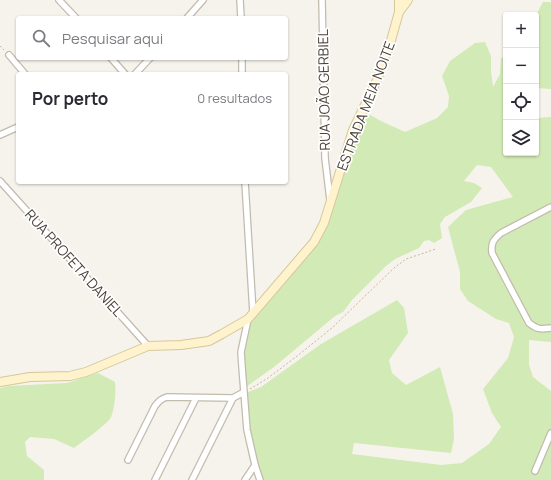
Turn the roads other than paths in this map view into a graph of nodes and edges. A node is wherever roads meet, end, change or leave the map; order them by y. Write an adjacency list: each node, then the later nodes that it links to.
1 (60, 0): 8 (street)
2 (203, 0): 9 (street)
3 (240, 0): 10 (street)
4 (322, 0): 21 (street, RUA JOÃO GERBIEL)
5 (398, 0): 7 (street, ESTRADA MEIA NOITE)
6 (408, 0): 7 (street, ESTRADA MEIA NOITE)
7 (399, 12): 22 (street, ESTRADA MEIA NOITE)
8 (74, 16)
9 (189, 16)
10 (241, 16)
11 (9, 55): 15 (street)
12 (113, 60): 16 (street)
13 (148, 60): 17 (street)
14 (242, 60): 18 (street)
15 (23, 72)
16 (123, 72)
17 (138, 72)
18 (242, 72)
19 (16, 128): 20 (street)
20 (0, 135)
21 (327, 175): 22 (street); 25 (street, RUA JOÃO GERBIEL)
22 (339, 177): 25 (street, ESTRADA MEIA NOITE)
23 (0, 181): 29 (street, RUA PROFETA DANIEL)
24 (245, 184): 27 (street)
25 (330, 204): 27 (street, ESTRADA MEIA NOITE)
26 (551, 207): 28 (street)
27 (251, 316): 29 (street, ESTRADA MEIA NOITE); 31 (street)
28 (551, 328)
29 (148, 346): 30 (street, ESTRADA MEIA NOITE)
30 (0, 382)
31 (244, 392): 33 (street); 36 (street)
32 (196, 398): 33 (street); 35 (street); 38 (street)
33 (233, 398): 39 (street)
34 (551, 433): 37 (street)
35 (128, 460)
36 (255, 465): 40 (street); 41 (street)
37 (535, 471)
38 (155, 480)
39 (192, 480)
40 (245, 480)
41 (260, 480)

